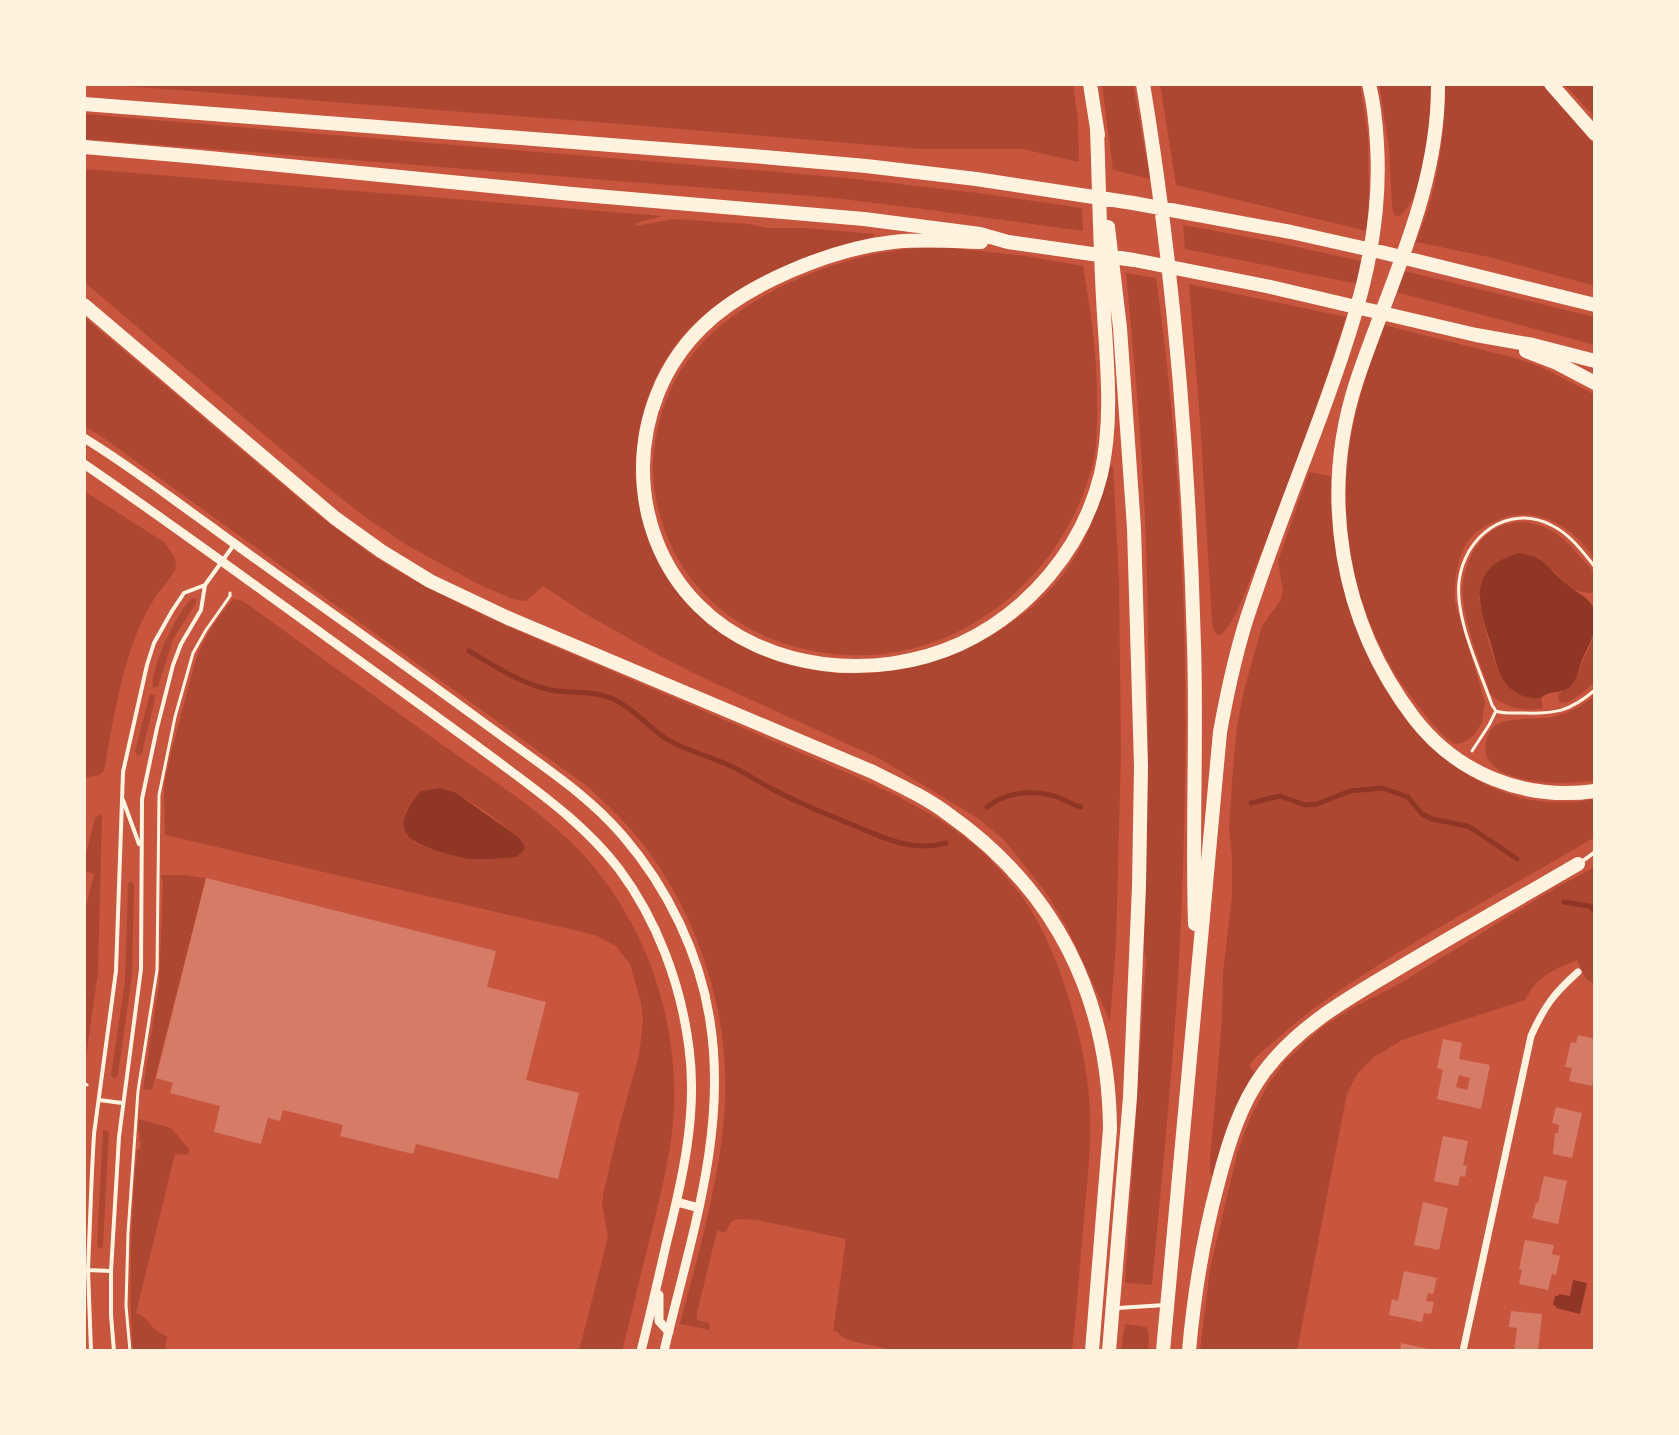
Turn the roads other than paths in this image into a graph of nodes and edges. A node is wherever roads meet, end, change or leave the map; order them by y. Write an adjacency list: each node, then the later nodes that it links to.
1 (1090, 84): 7 (highway)
2 (1143, 84): 27 (highway)
3 (1369, 84): 27 (highway)
4 (1438, 84): 21 (highway)
5 (1551, 84): 8 (highway)
6 (84, 104): 12 (highway)
7 (1097, 129): 10 (highway); 36 (highway)
8 (1595, 134)
9 (84, 147): 10 (highway)
10 (1008, 242): 13 (highway)
11 (84, 305): 42 (highway)
12 (1595, 305)
13 (1476, 335): 14 (highway); 15 (highway)
14 (1595, 361)
15 (1595, 383)
16 (84, 438): 18 (street)
17 (84, 464): 19 (street)
18 (234, 544): 19 (lane); 31 (street)
19 (221, 562): 20 (lane); 30 (street)
20 (205, 585): 22 (lane); 23 (lane)
21 (1595, 791)
22 (121, 795): 23 (lane); 28 (lane)
23 (142, 850): 29 (lane)
24 (1595, 853): 25 (lane)
25 (1578, 864): 45 (highway)
26 (1578, 972): 46 (street)
27 (1198, 984): 35 (highway)
28 (99, 1100): 29 (lane); 33 (lane)
29 (122, 1103): 34 (lane)
30 (677, 1202): 31 (street); 32 (street)
31 (699, 1208): 37 (street)
32 (666, 1248): 37 (street); 40 (street)
33 (88, 1270): 34 (lane); 38 (lane)
34 (111, 1271): 39 (lane)
35 (1167, 1304): 36 (lane); 44 (highway)
36 (1113, 1308): 43 (highway)
37 (669, 1332): 41 (street)
38 (91, 1351)
39 (114, 1351)
40 (641, 1351)
41 (664, 1351)
42 (1092, 1351)
43 (1109, 1351)
44 (1163, 1351)
45 (1189, 1351)
46 (1463, 1351)

